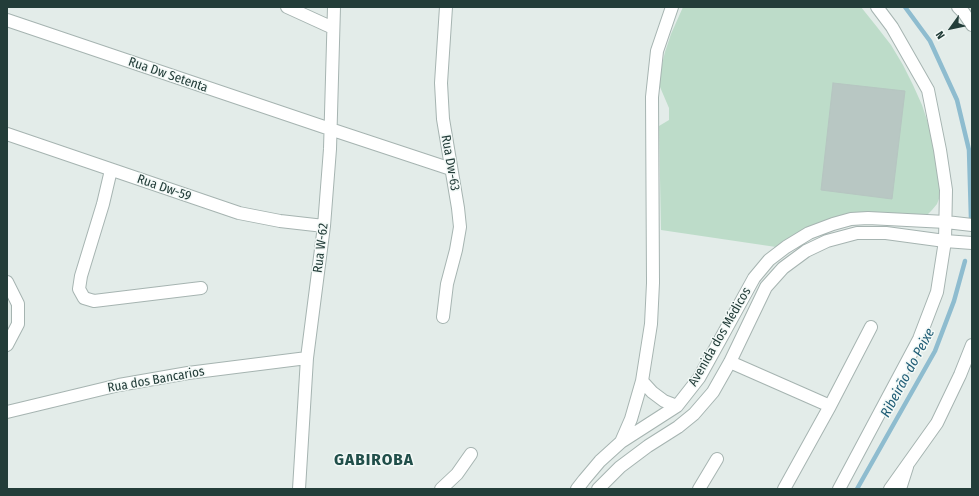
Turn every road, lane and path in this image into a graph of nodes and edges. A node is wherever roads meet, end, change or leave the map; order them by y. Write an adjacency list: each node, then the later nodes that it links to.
1 (287, 7): 9 (street)
2 (334, 7): 9 (street, Rua W-62)
3 (446, 7): 12 (street, Rua Dw-63)
4 (672, 7): 29 (street)
5 (877, 7): 14 (street)
6 (958, 7): 8 (street)
7 (7, 20): 10 (street, Rua Dw Setenta)
8 (972, 25)
9 (333, 28): 10 (street, Rua W-62)
10 (330, 129): 12 (street, Rua Dw Setenta); 16 (street, Rua W-62)
11 (7, 134): 13 (street, Rua Dw-59)
12 (451, 169): 23 (street, Rua Dw-63)
13 (111, 170): 16 (street, Rua Dw-59); 22 (street)
14 (946, 222): 15 (street, Avenida dos Médicos); 17 (street); 19 (street, Avenida dos Médicos)
15 (972, 225)
16 (324, 226): 27 (street, Rua W-62)
17 (946, 241): 18 (street, Avenida dos Médicos); 21 (street, Avenida dos Médicos); 43 (street)
18 (972, 243)
19 (754, 278): 21 (street, Avenida dos Médicos); 30 (street, Avenida dos Médicos)
20 (7, 282): 25 (street)
21 (766, 287): 28 (street, Avenida dos Médicos)
22 (201, 288)
23 (443, 317)
24 (871, 327): 31 (street)
25 (7, 345)
26 (972, 346): 36 (street)
27 (307, 358): 32 (street, Rua dos Bancarios); 37 (street, Rua W-62)
28 (730, 362): 31 (street); 40 (street, Avenida dos Médicos)
29 (642, 381): 30 (street); 33 (street)
30 (677, 406): 33 (street, Avenida dos Médicos)
31 (830, 406): 42 (street)
32 (7, 412)
33 (621, 442): 39 (street, Avenida dos Médicos)
34 (471, 454): 38 (street)
35 (717, 459): 41 (street)
36 (908, 465): 44 (street); 45 (street)
37 (299, 489)
38 (441, 489)
39 (577, 489)
40 (598, 489)
41 (699, 489)
42 (784, 489)
43 (839, 489)
44 (890, 489)
45 (900, 489)

